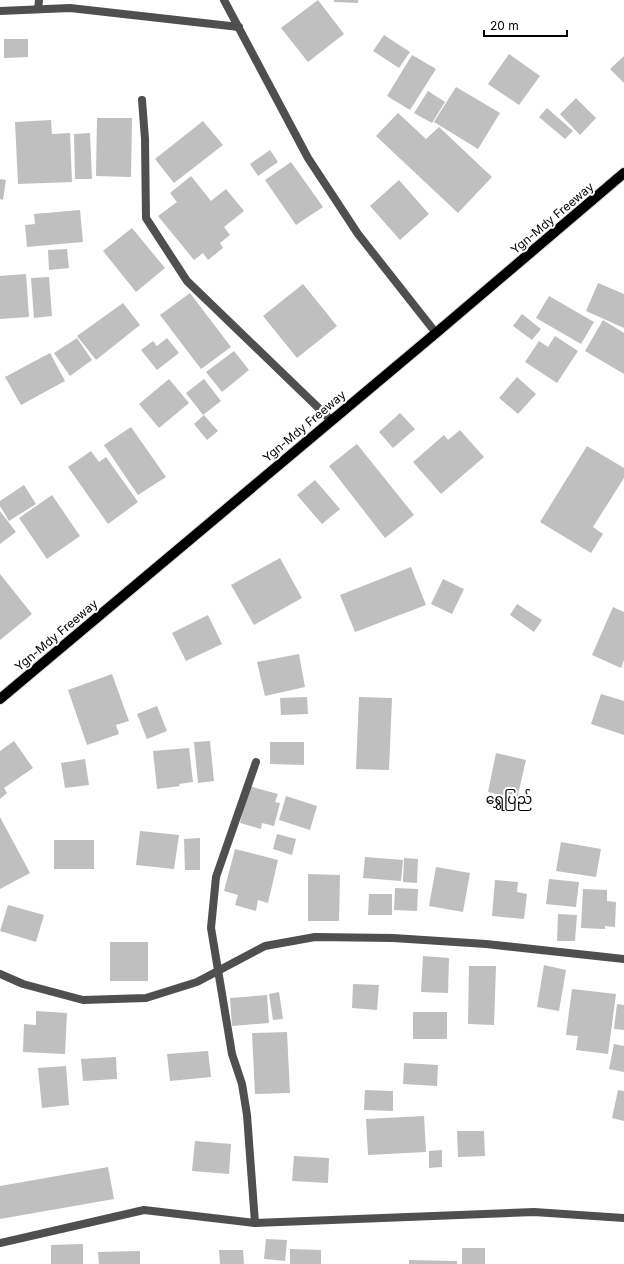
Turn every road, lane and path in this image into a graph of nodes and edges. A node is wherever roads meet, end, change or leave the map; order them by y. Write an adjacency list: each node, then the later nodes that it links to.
1 (39, 0): 3 (street)
2 (224, 0): 5 (street)
3 (38, 9): 4 (street); 5 (street)
4 (0, 11)
5 (239, 27): 8 (street)
6 (142, 100): 9 (street)
7 (624, 173): 8 (main road, Ygn-Mdy Freeway)
8 (436, 333): 9 (main road, Ygn-Mdy Freeway)
9 (331, 420): 10 (main road, Ygn-Mdy Freeway)
10 (0, 699)
11 (256, 762): 13 (street)
12 (624, 959): 13 (street)
13 (218, 971): 14 (street); 16 (street)
14 (0, 974)
15 (624, 1218): 16 (street)
16 (255, 1223): 17 (street)
17 (0, 1243)

